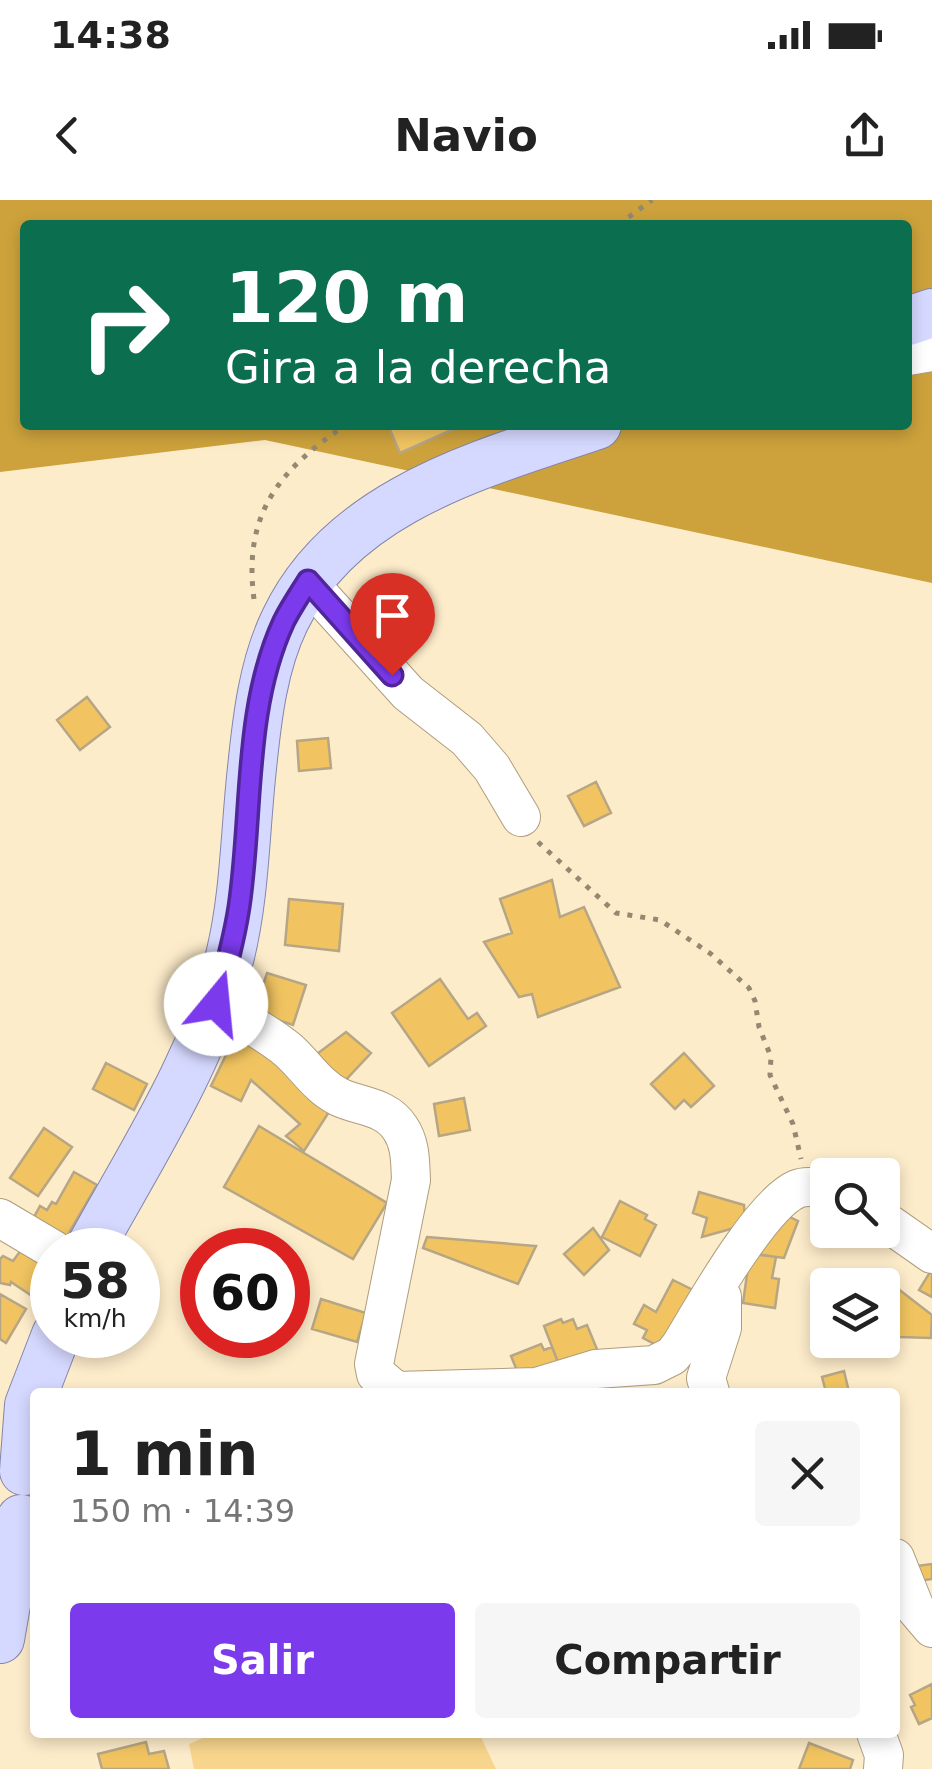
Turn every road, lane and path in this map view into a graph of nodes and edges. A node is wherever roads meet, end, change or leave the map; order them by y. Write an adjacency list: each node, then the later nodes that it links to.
1 (652, 200): 2 (path)
2 (625, 220)
3 (338, 430): 6 (path)
4 (582, 430): 5 (main road)
5 (308, 581): 7 (street); 8 (main road)
6 (256, 608)
7 (521, 817): 9 (path)
8 (216, 1004): 12 (main road); 20 (street)
9 (810, 1175)
10 (810, 1190): 16 (street)
11 (0, 1218): 14 (street)
12 (101, 1228)
13 (900, 1231): 15 (street)
14 (30, 1236)
15 (932, 1254)
16 (715, 1289): 21 (street); 22 (street)
17 (30, 1343): 24 (main road)
18 (47, 1358): 19 (main road)
19 (36, 1388)
20 (391, 1388)
21 (514, 1388)
22 (709, 1388)
23 (30, 1402): 25 (main road)
24 (0, 1406)
25 (12, 1466): 26 (main road)
26 (30, 1487)
27 (30, 1502): 28 (main road)
28 (11, 1523): 31 (main road)
29 (900, 1570): 30 (street)
30 (932, 1628)
31 (0, 1639)
32 (878, 1738): 33 (street)
33 (883, 1769)

